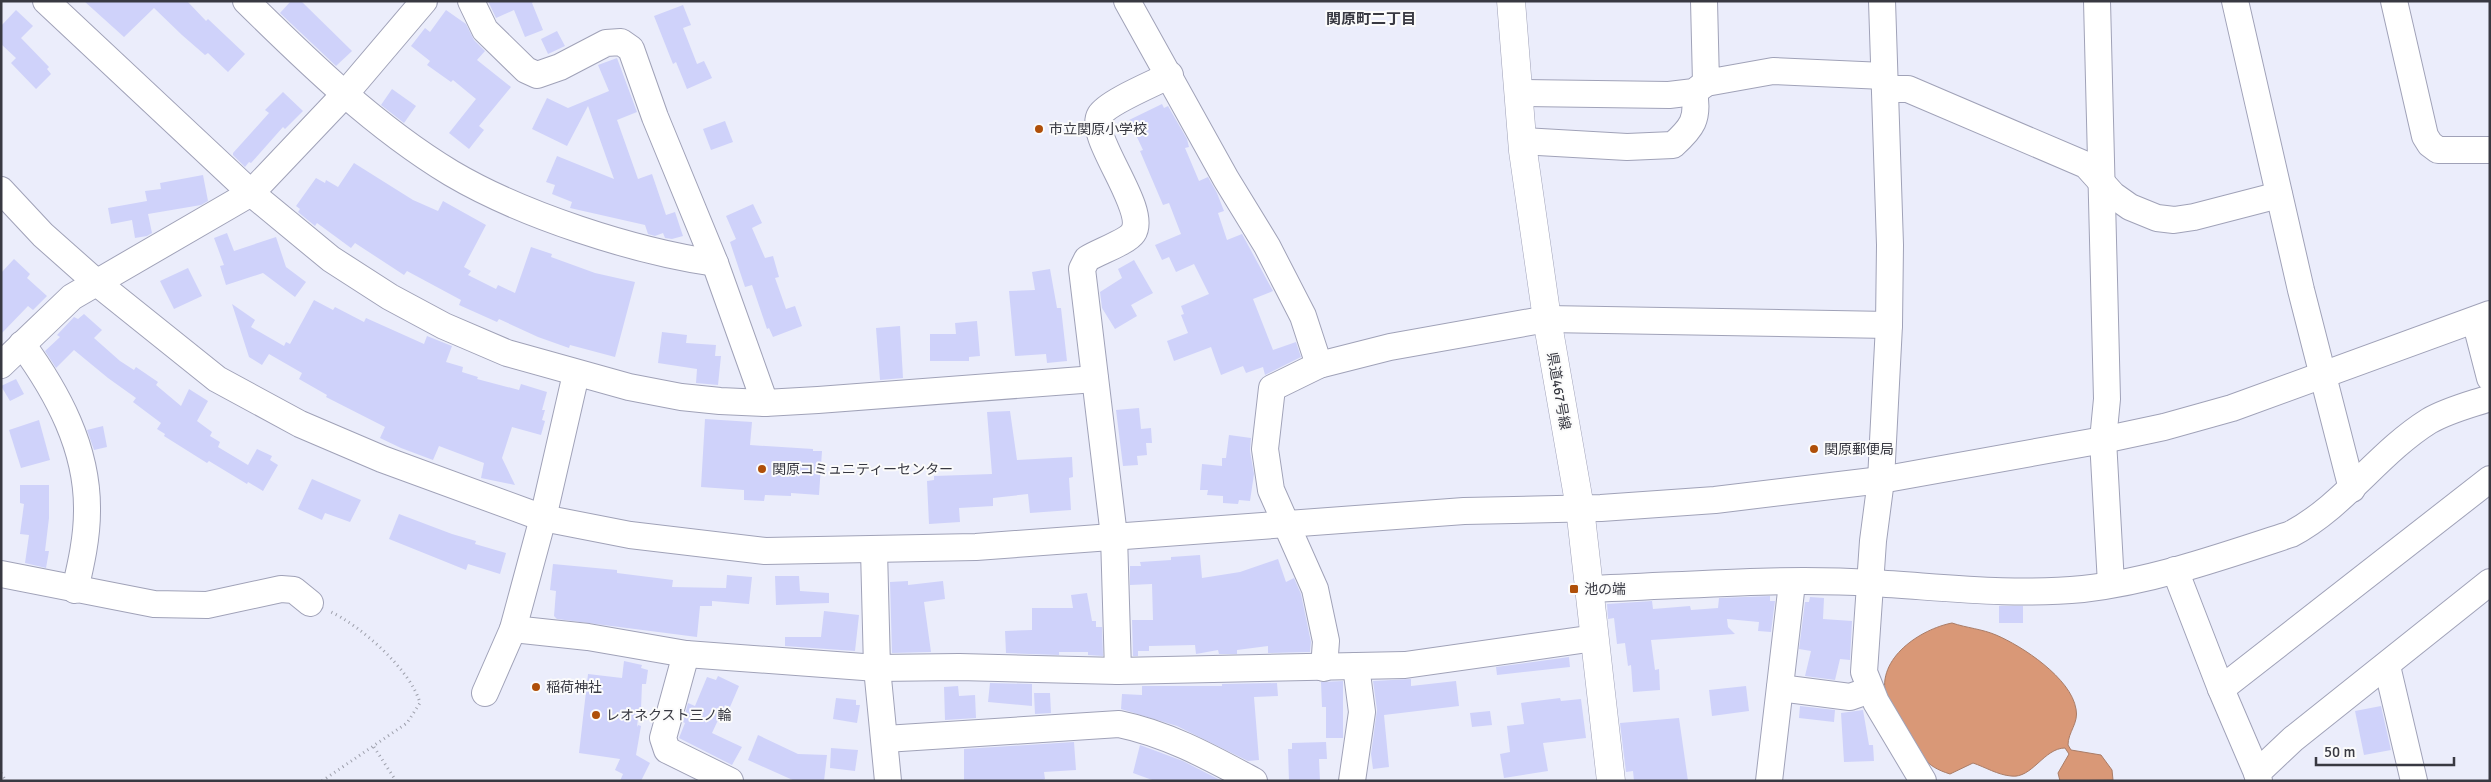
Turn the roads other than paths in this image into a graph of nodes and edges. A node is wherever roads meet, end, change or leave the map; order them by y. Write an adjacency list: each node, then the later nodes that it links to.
1 (46, 1): 21 (street)
2 (246, 1): 16 (street)
3 (424, 1): 16 (street)
4 (471, 1): 23 (street)
5 (1127, 1): 12 (street)
6 (1511, 1): 15 (main road, 県道467号線)
7 (1704, 1): 14 (street)
8 (1882, 1): 13 (street)
9 (2096, 1): 19 (street)
10 (2235, 1): 22 (street)
11 (2394, 1): 18 (street)
12 (1170, 75): 30 (street); 34 (street)
13 (1884, 82): 14 (street); 19 (street); 27 (street)
14 (1700, 88): 15 (street); 17 (street)
15 (1518, 93): 17 (main road, 県道467号線)
16 (345, 94): 21 (street); 23 (street)
17 (1522, 142): 26 (main road, 県道467号線)
18 (2490, 150)
19 (2101, 183): 22 (street); 37 (street)
20 (1, 190): 24 (street)
21 (250, 193): 24 (street); 31 (street)
22 (2279, 195): 32 (street)
23 (714, 263): 36 (street)
24 (96, 282): 28 (street); 42 (street)
25 (2482, 317): 32 (street); 33 (street)
26 (1546, 319): 27 (street); 30 (street); 41 (main road, 県道467号線)
27 (1889, 324): 38 (street)
28 (22, 344): 29 (street); 53 (street)
29 (1, 365)
30 (1320, 365): 43 (street)
31 (576, 374): 36 (street); 42 (street)
32 (2324, 375): 37 (street); 40 (street)
33 (2490, 378)
34 (1095, 380): 36 (street); 44 (street)
35 (2490, 398): 40 (street)
36 (765, 403)
37 (2103, 440): 38 (street); 51 (street)
38 (1881, 480): 41 (street); 50 (street)
39 (2490, 480): 64 (street)
40 (2352, 489): 46 (street)
41 (1580, 508): 43 (street); 52 (main road, 県道467号線)
42 (542, 518): 45 (street); 55 (street)
43 (1286, 526): 44 (street); 61 (street)
44 (1114, 536): 45 (street); 62 (street)
45 (874, 550): 60 (street)
46 (2175, 570): 51 (street); 64 (street)
47 (1, 574): 53 (street)
48 (2490, 582): 59 (street)
49 (1792, 583): 50 (street); 52 (street); 63 (street)
50 (1871, 583): 51 (street); 65 (street)
51 (2111, 584)
52 (1588, 589): 56 (main road, 県道467号線)
53 (75, 590): 54 (street)
54 (302, 596)
55 (513, 629): 57 (street); 66 (street)
56 (1595, 638): 58 (street); 73 (main road, 県道467号線)
57 (686, 654): 60 (street); 69 (street)
58 (1356, 666): 61 (street); 72 (street)
59 (2387, 666): 68 (street); 76 (street)
60 (877, 668): 62 (street); 67 (street)
61 (1324, 668): 62 (street)
62 (1118, 671)
63 (1780, 688): 65 (street); 74 (street)
64 (2221, 688): 68 (street)
65 (1870, 690): 75 (street)
66 (484, 693)
67 (885, 739): 70 (street); 71 (street)
68 (2258, 777)
69 (730, 781)
70 (888, 781)
71 (1254, 781)
72 (1352, 781)
73 (1611, 781)
74 (1769, 781)
75 (1923, 781)
76 (2414, 781)

